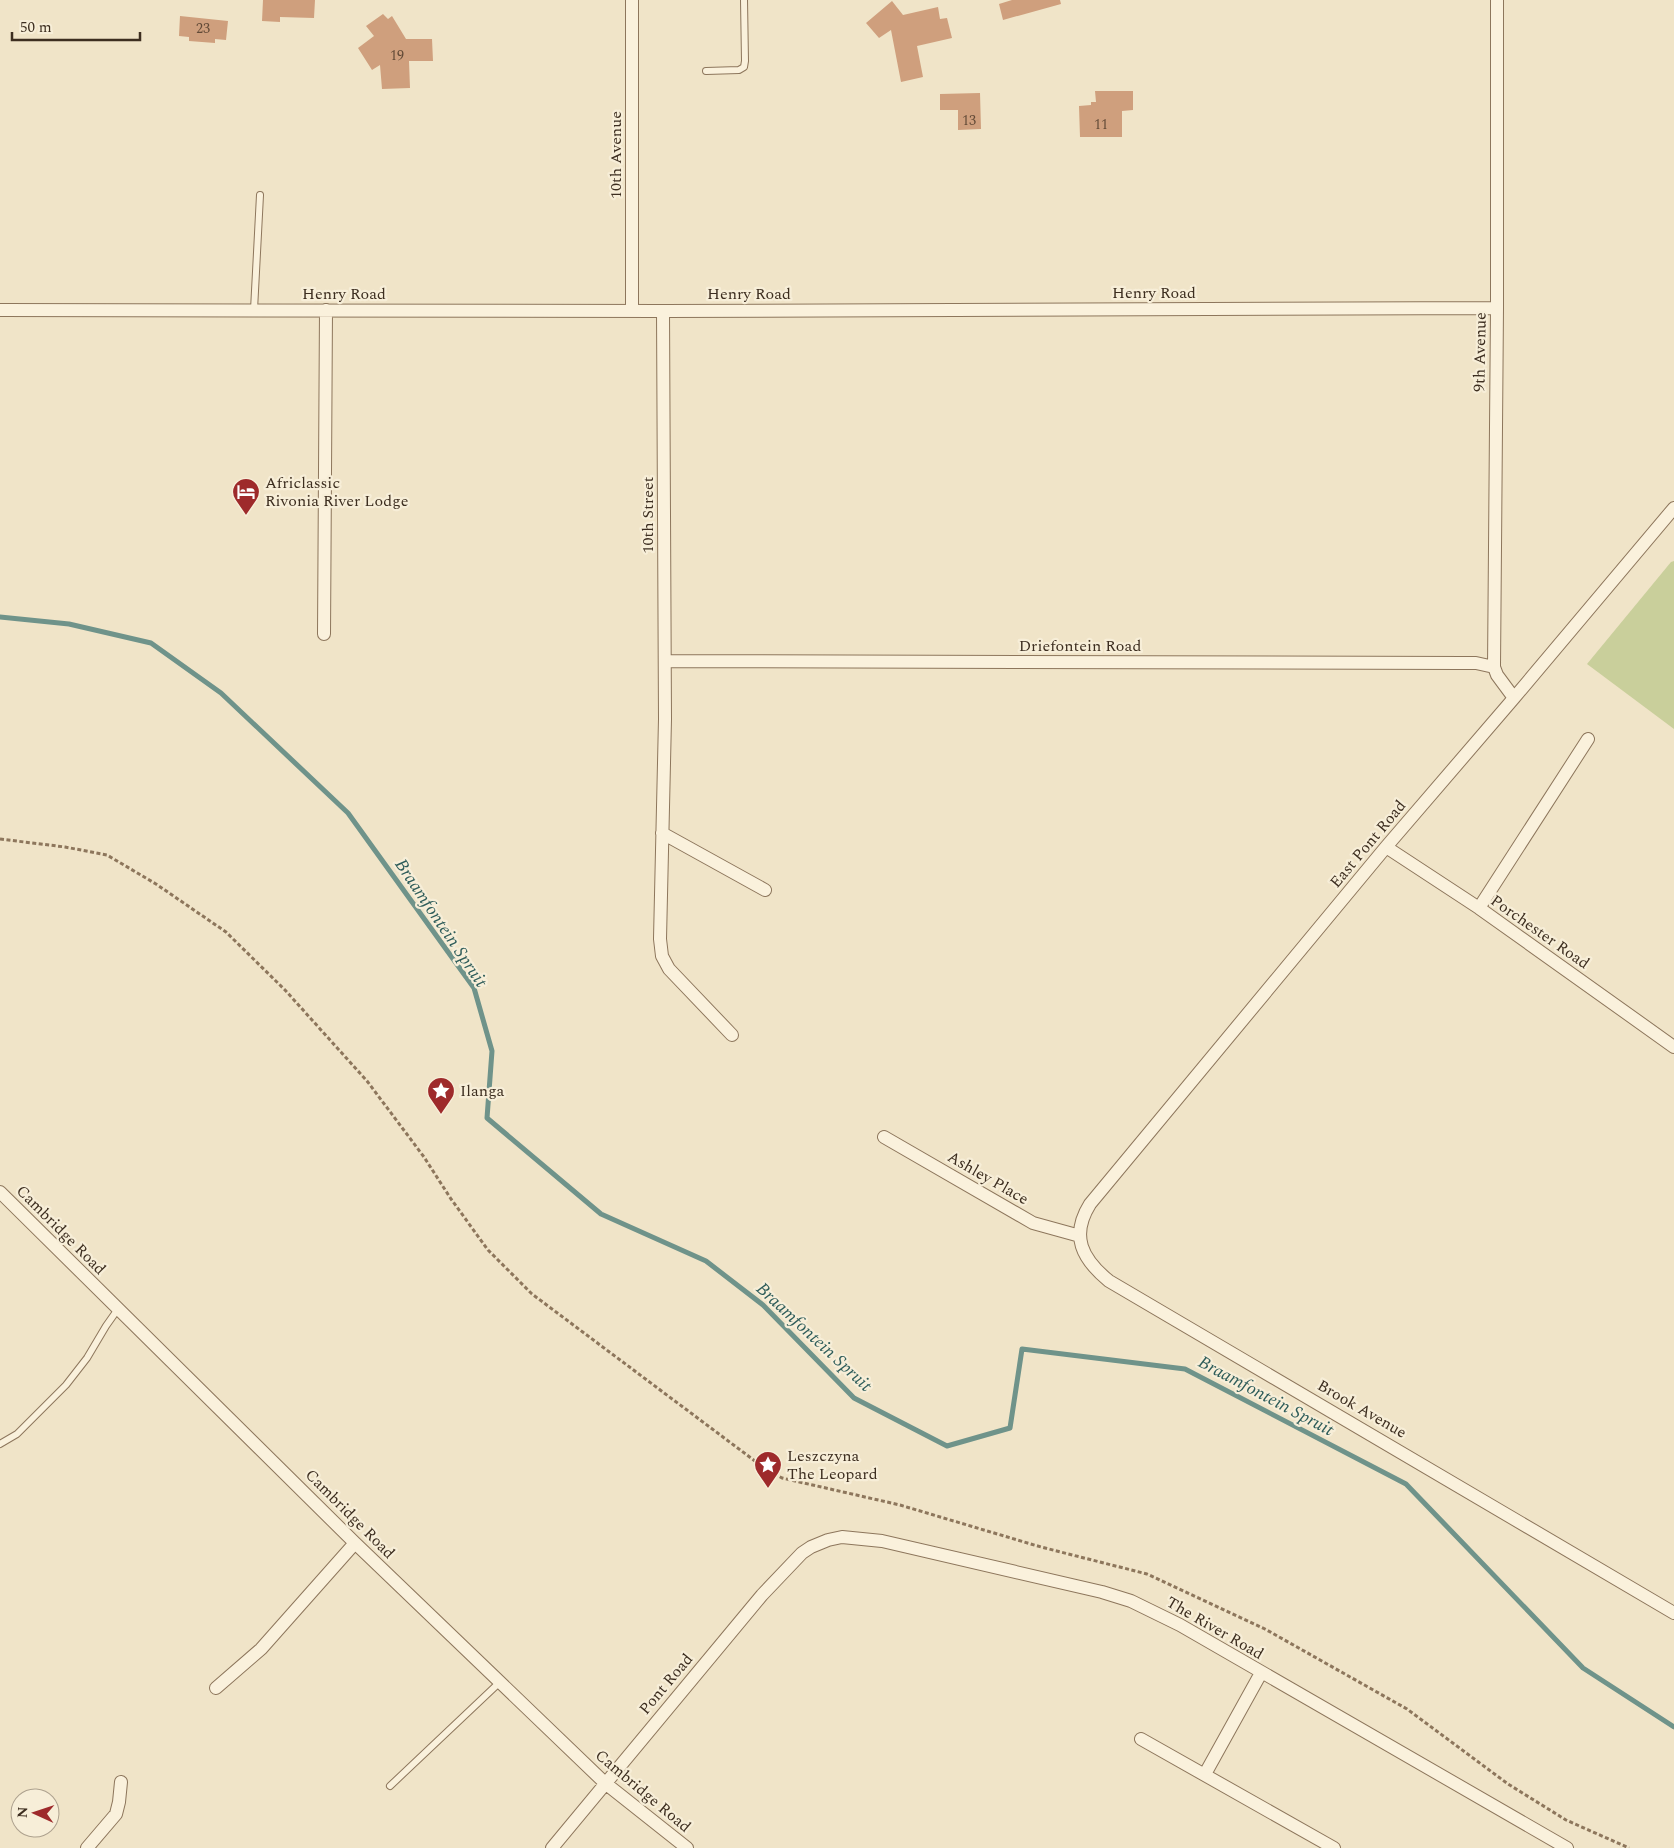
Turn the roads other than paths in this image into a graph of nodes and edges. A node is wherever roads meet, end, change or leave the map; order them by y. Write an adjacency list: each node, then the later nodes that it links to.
1 (632, 0): 10 (street, 10th Avenue)
2 (744, 0): 4 (lane)
3 (1497, 0): 6 (street, 9th Avenue)
4 (706, 71)
5 (260, 195): 8 (lane)
6 (1497, 308): 11 (street, Henry Road); 15 (street, 9th Avenue)
7 (0, 310): 8 (street, Henry Road)
8 (254, 310): 9 (street, Henry Road)
9 (326, 310): 10 (street, Henry Road); 13 (street)
10 (632, 310): 11 (street, Henry Road)
11 (663, 311): 14 (street, 10th Street)
12 (1672, 515): 16 (street, East Pont Road)
13 (324, 634)
14 (665, 661): 15 (street, Driefontein Road); 18 (street, 10th Street)
15 (1494, 667): 16 (street)
16 (1514, 698): 19 (street, East Pont Road)
17 (1588, 739): 21 (street)
18 (662, 833): 20 (street); 22 (street, 10th Street)
19 (1386, 847): 21 (street, Porchester Road); 26 (street, East Pont Road)
20 (765, 890)
21 (1479, 908): 23 (street, Porchester Road)
22 (732, 1035)
23 (1674, 1047)
24 (884, 1137): 27 (street, Ashley Place)
25 (0, 1192): 28 (street, Cambridge Road)
26 (1090, 1204): 27 (street, Brook Avenue)
27 (1080, 1236): 32 (street, Brook Avenue)
28 (118, 1309): 29 (lane); 30 (street, Cambridge Road)
29 (0, 1444)
30 (355, 1543): 34 (street, Cambridge Road); 35 (street)
31 (811, 1547): 33 (street, The River Road); 39 (street, Pont Road)
32 (1674, 1613)
33 (1260, 1673): 37 (street); 45 (street, The River Road)
34 (500, 1682): 39 (street, Cambridge Road); 40 (lane)
35 (216, 1688)
36 (1141, 1739): 37 (street)
37 (1205, 1774): 44 (street)
38 (121, 1782): 41 (street)
39 (605, 1783): 42 (street, Pont Road); 43 (street, Cambridge Road)
40 (390, 1786)
41 (87, 1848)
42 (552, 1848)
43 (687, 1848)
44 (1334, 1848)
45 (1567, 1848)

